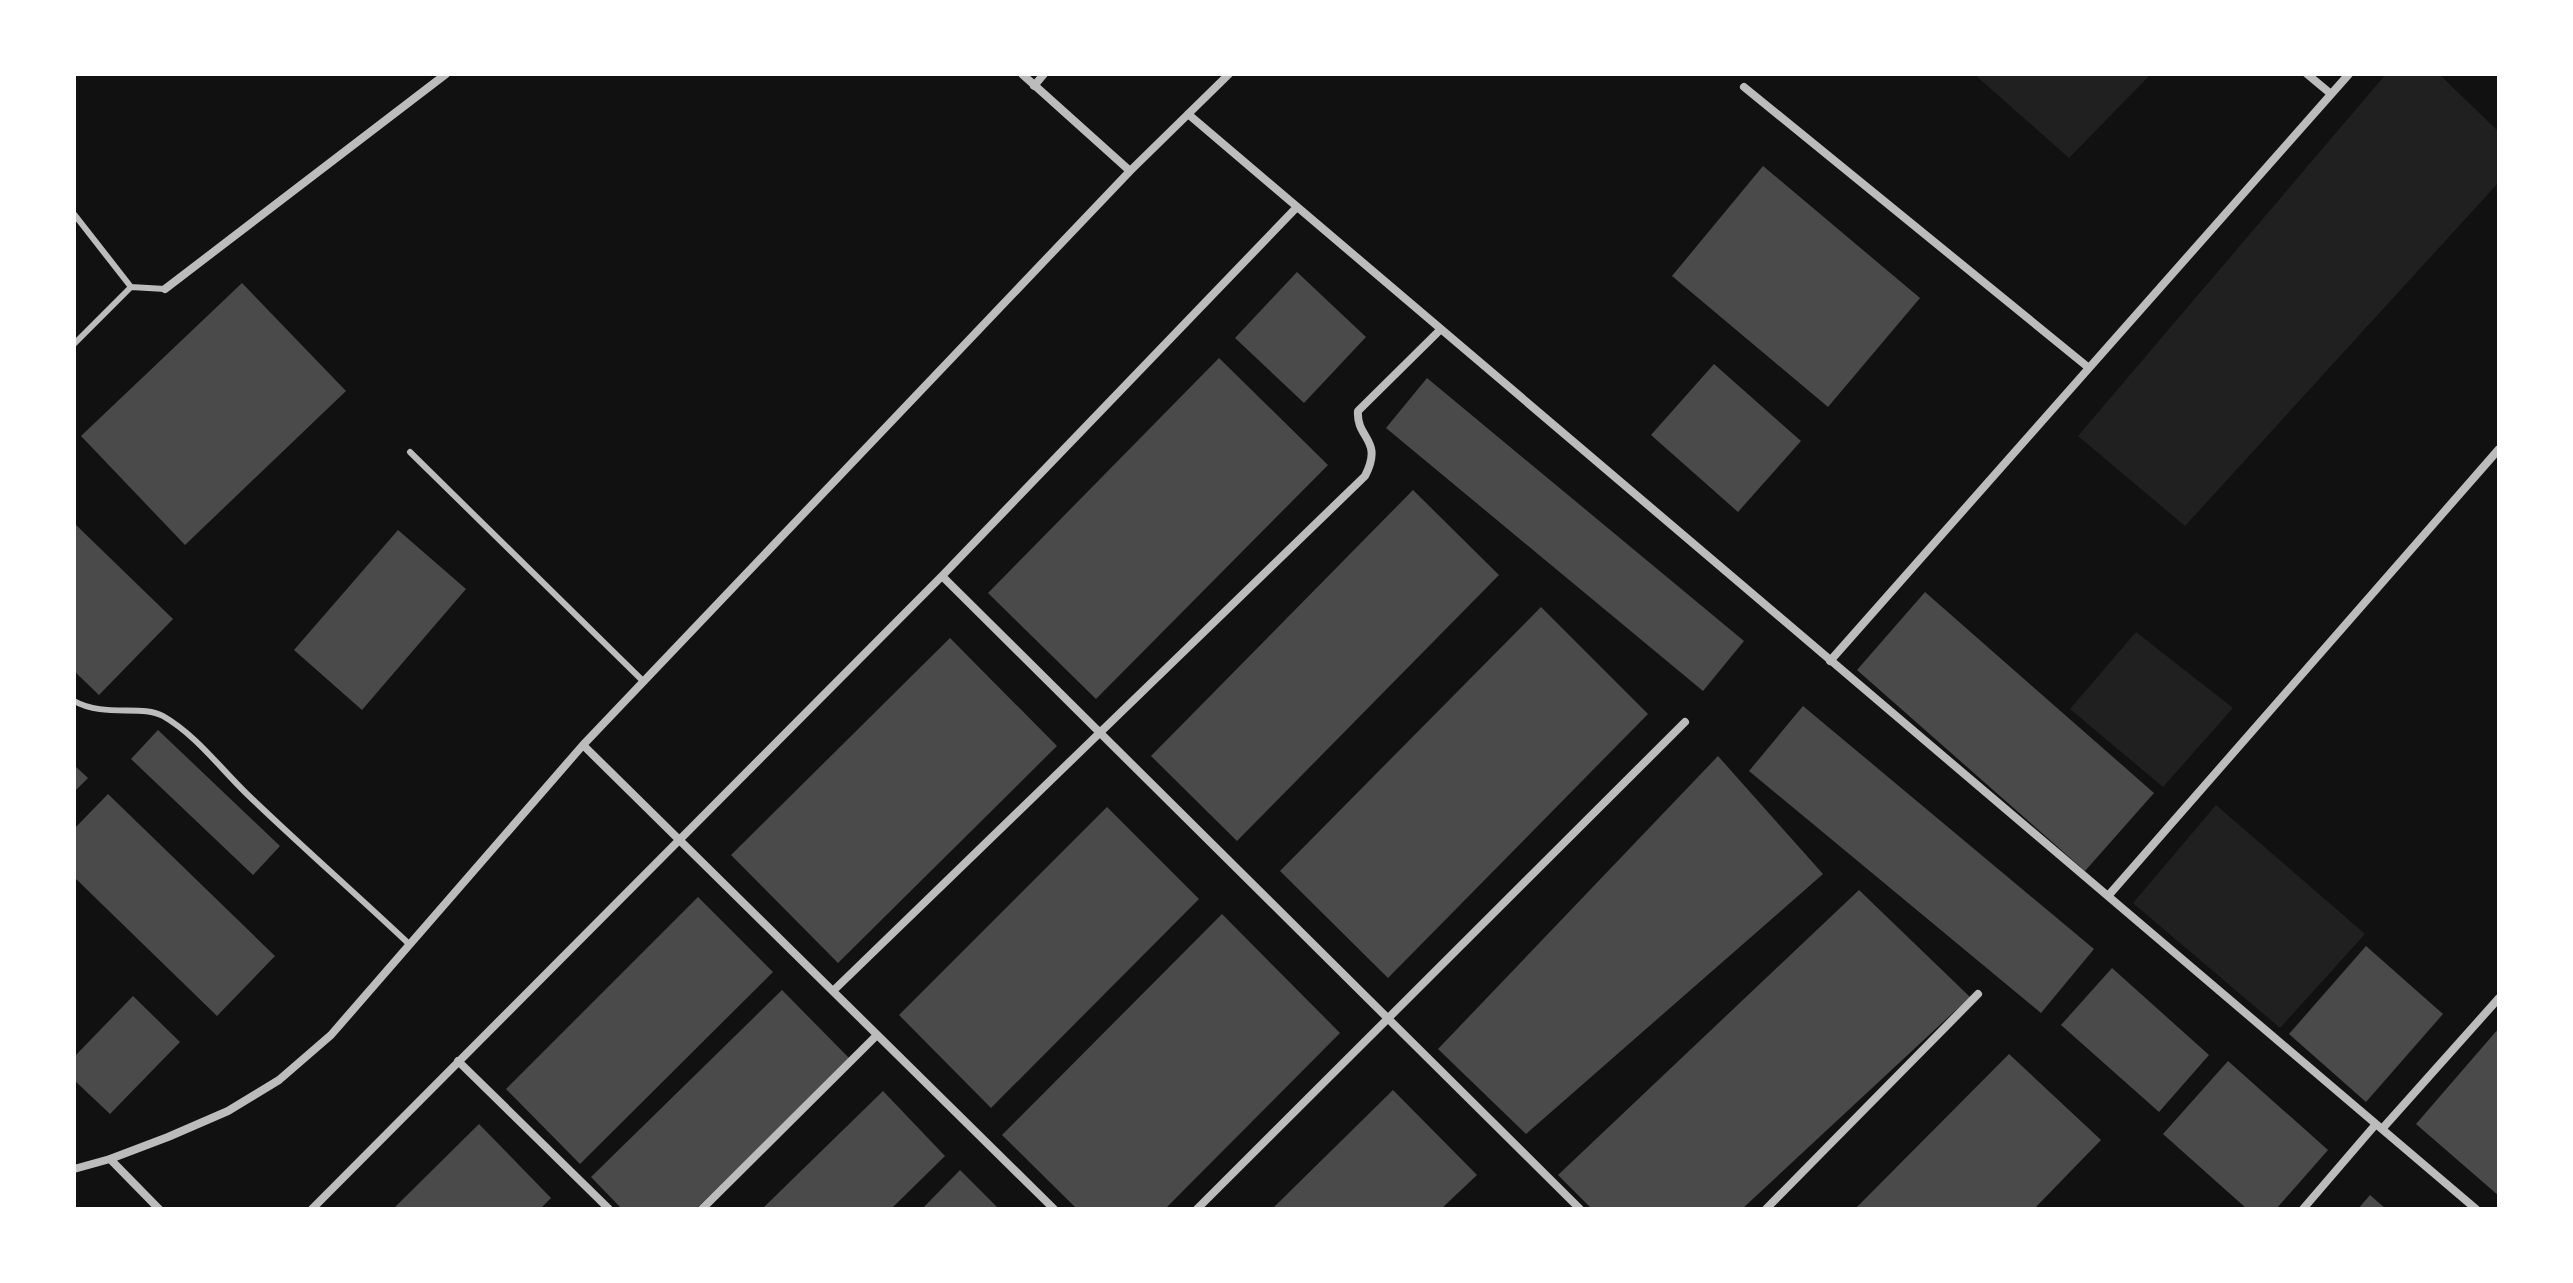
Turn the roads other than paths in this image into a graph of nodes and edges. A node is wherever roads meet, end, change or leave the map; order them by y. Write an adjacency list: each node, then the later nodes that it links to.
1 (446, 74): 15 (street)
2 (1022, 74): 7 (street)
3 (1044, 74): 7 (street)
4 (1229, 74): 10 (street)
5 (2307, 74): 9 (street)
6 (2349, 74): 9 (street)
7 (1034, 86): 11 (street)
8 (1744, 87): 18 (street)
9 (2331, 94): 18 (street)
10 (1188, 114): 11 (street); 12 (street)
11 (1130, 171): 23 (street)
12 (1297, 207): 16 (street); 21 (street)
13 (74, 214): 14 (lane)
14 (131, 287): 15 (lane); 17 (lane)
15 (165, 289)
16 (1441, 329): 22 (street); 26 (street)
17 (74, 344)
18 (2089, 368): 22 (street)
19 (2499, 449): 29 (street)
20 (410, 452): 23 (lane)
21 (942, 576): 26 (street); 28 (street)
22 (1830, 661): 29 (street)
23 (644, 682): 27 (street)
24 (74, 701): 30 (lane)
25 (1685, 722): 34 (street)
26 (1100, 731): 31 (street); 34 (street)
27 (583, 745): 28 (street); 30 (street)
28 (680, 839): 31 (street); 36 (street)
29 (2108, 896): 37 (street)
30 (409, 944): 38 (street)
31 (833, 991): 35 (street)
32 (1978, 994): 47 (street)
33 (2499, 998): 37 (street)
34 (1387, 1019): 45 (street); 46 (street)
35 (877, 1035): 43 (street); 44 (street)
36 (458, 1061): 41 (street); 42 (street)
37 (2379, 1126): 48 (street); 49 (street)
38 (110, 1159): 39 (street); 40 (street)
39 (74, 1169)
40 (159, 1209)
41 (312, 1209)
42 (609, 1209)
43 (702, 1209)
44 (1054, 1209)
45 (1197, 1209)
46 (1580, 1209)
47 (1766, 1209)
48 (2303, 1209)
49 (2476, 1209)

